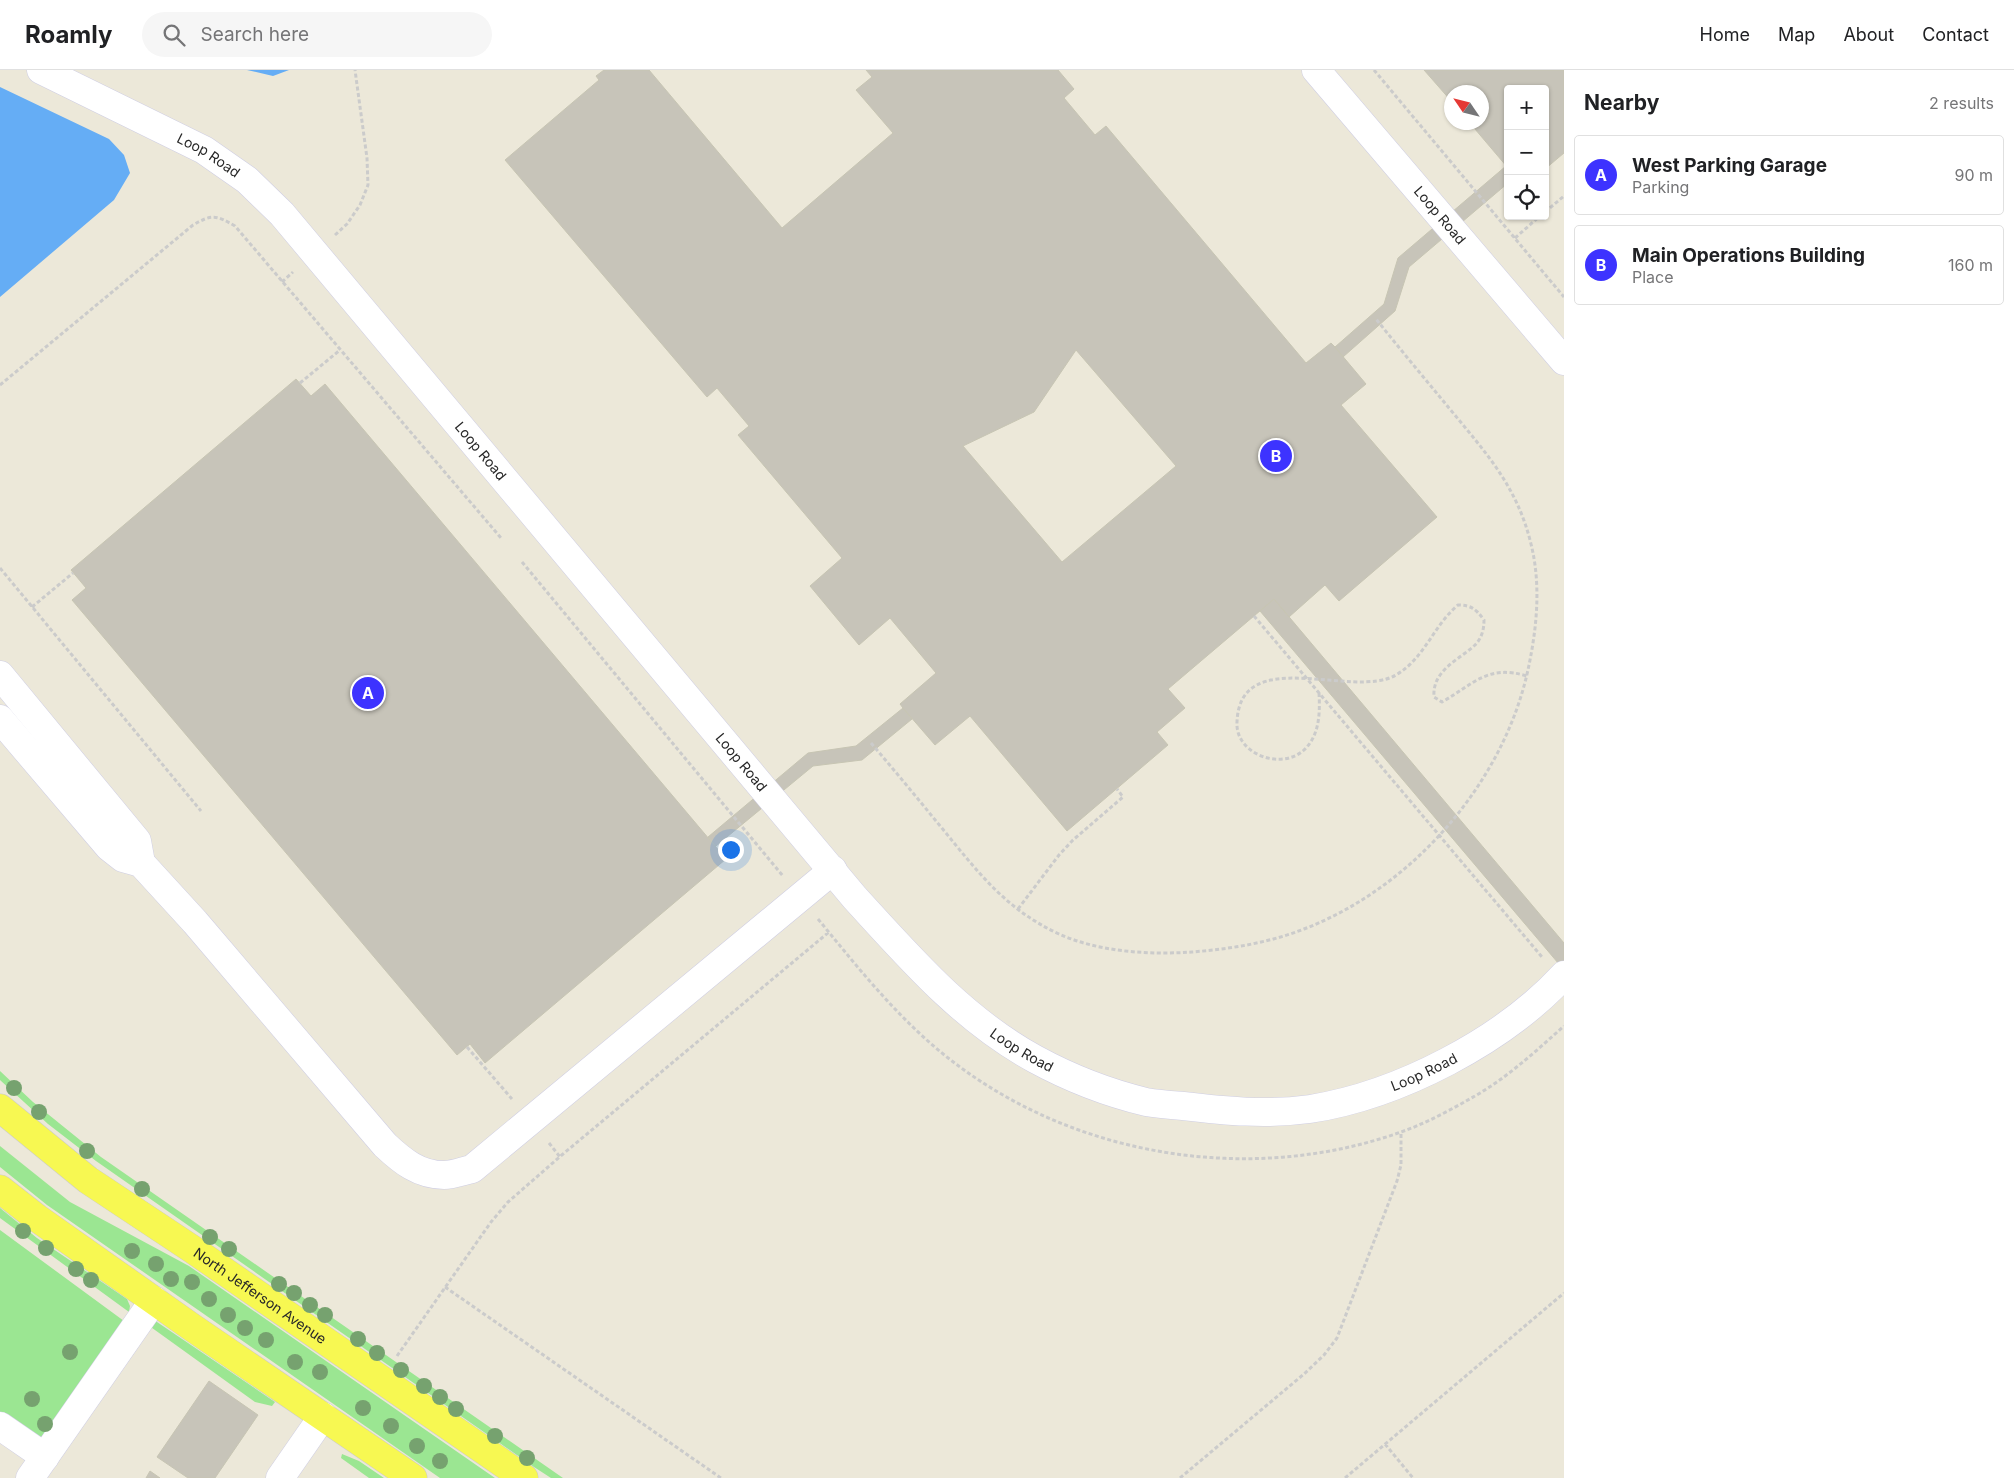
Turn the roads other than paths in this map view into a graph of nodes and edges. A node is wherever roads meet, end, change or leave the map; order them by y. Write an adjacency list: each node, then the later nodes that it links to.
1 (41, 70): 7 (street, Loop Road)
2 (1316, 70): 3 (street, Loop Road)
3 (1564, 361)
4 (0, 676): 6 (street)
5 (0, 719): 6 (street)
6 (140, 863): 7 (street)
7 (833, 870): 8 (street, Loop Road)
8 (1556, 969)
9 (0, 1108): 17 (main road, North Jefferson Avenue)
10 (0, 1189): 11 (main road)
11 (154, 1300): 12 (main road); 14 (street)
12 (323, 1416): 15 (street); 16 (main road)
13 (0, 1426): 14 (street)
14 (38, 1467)
15 (280, 1478)
16 (413, 1478)
17 (524, 1478)

